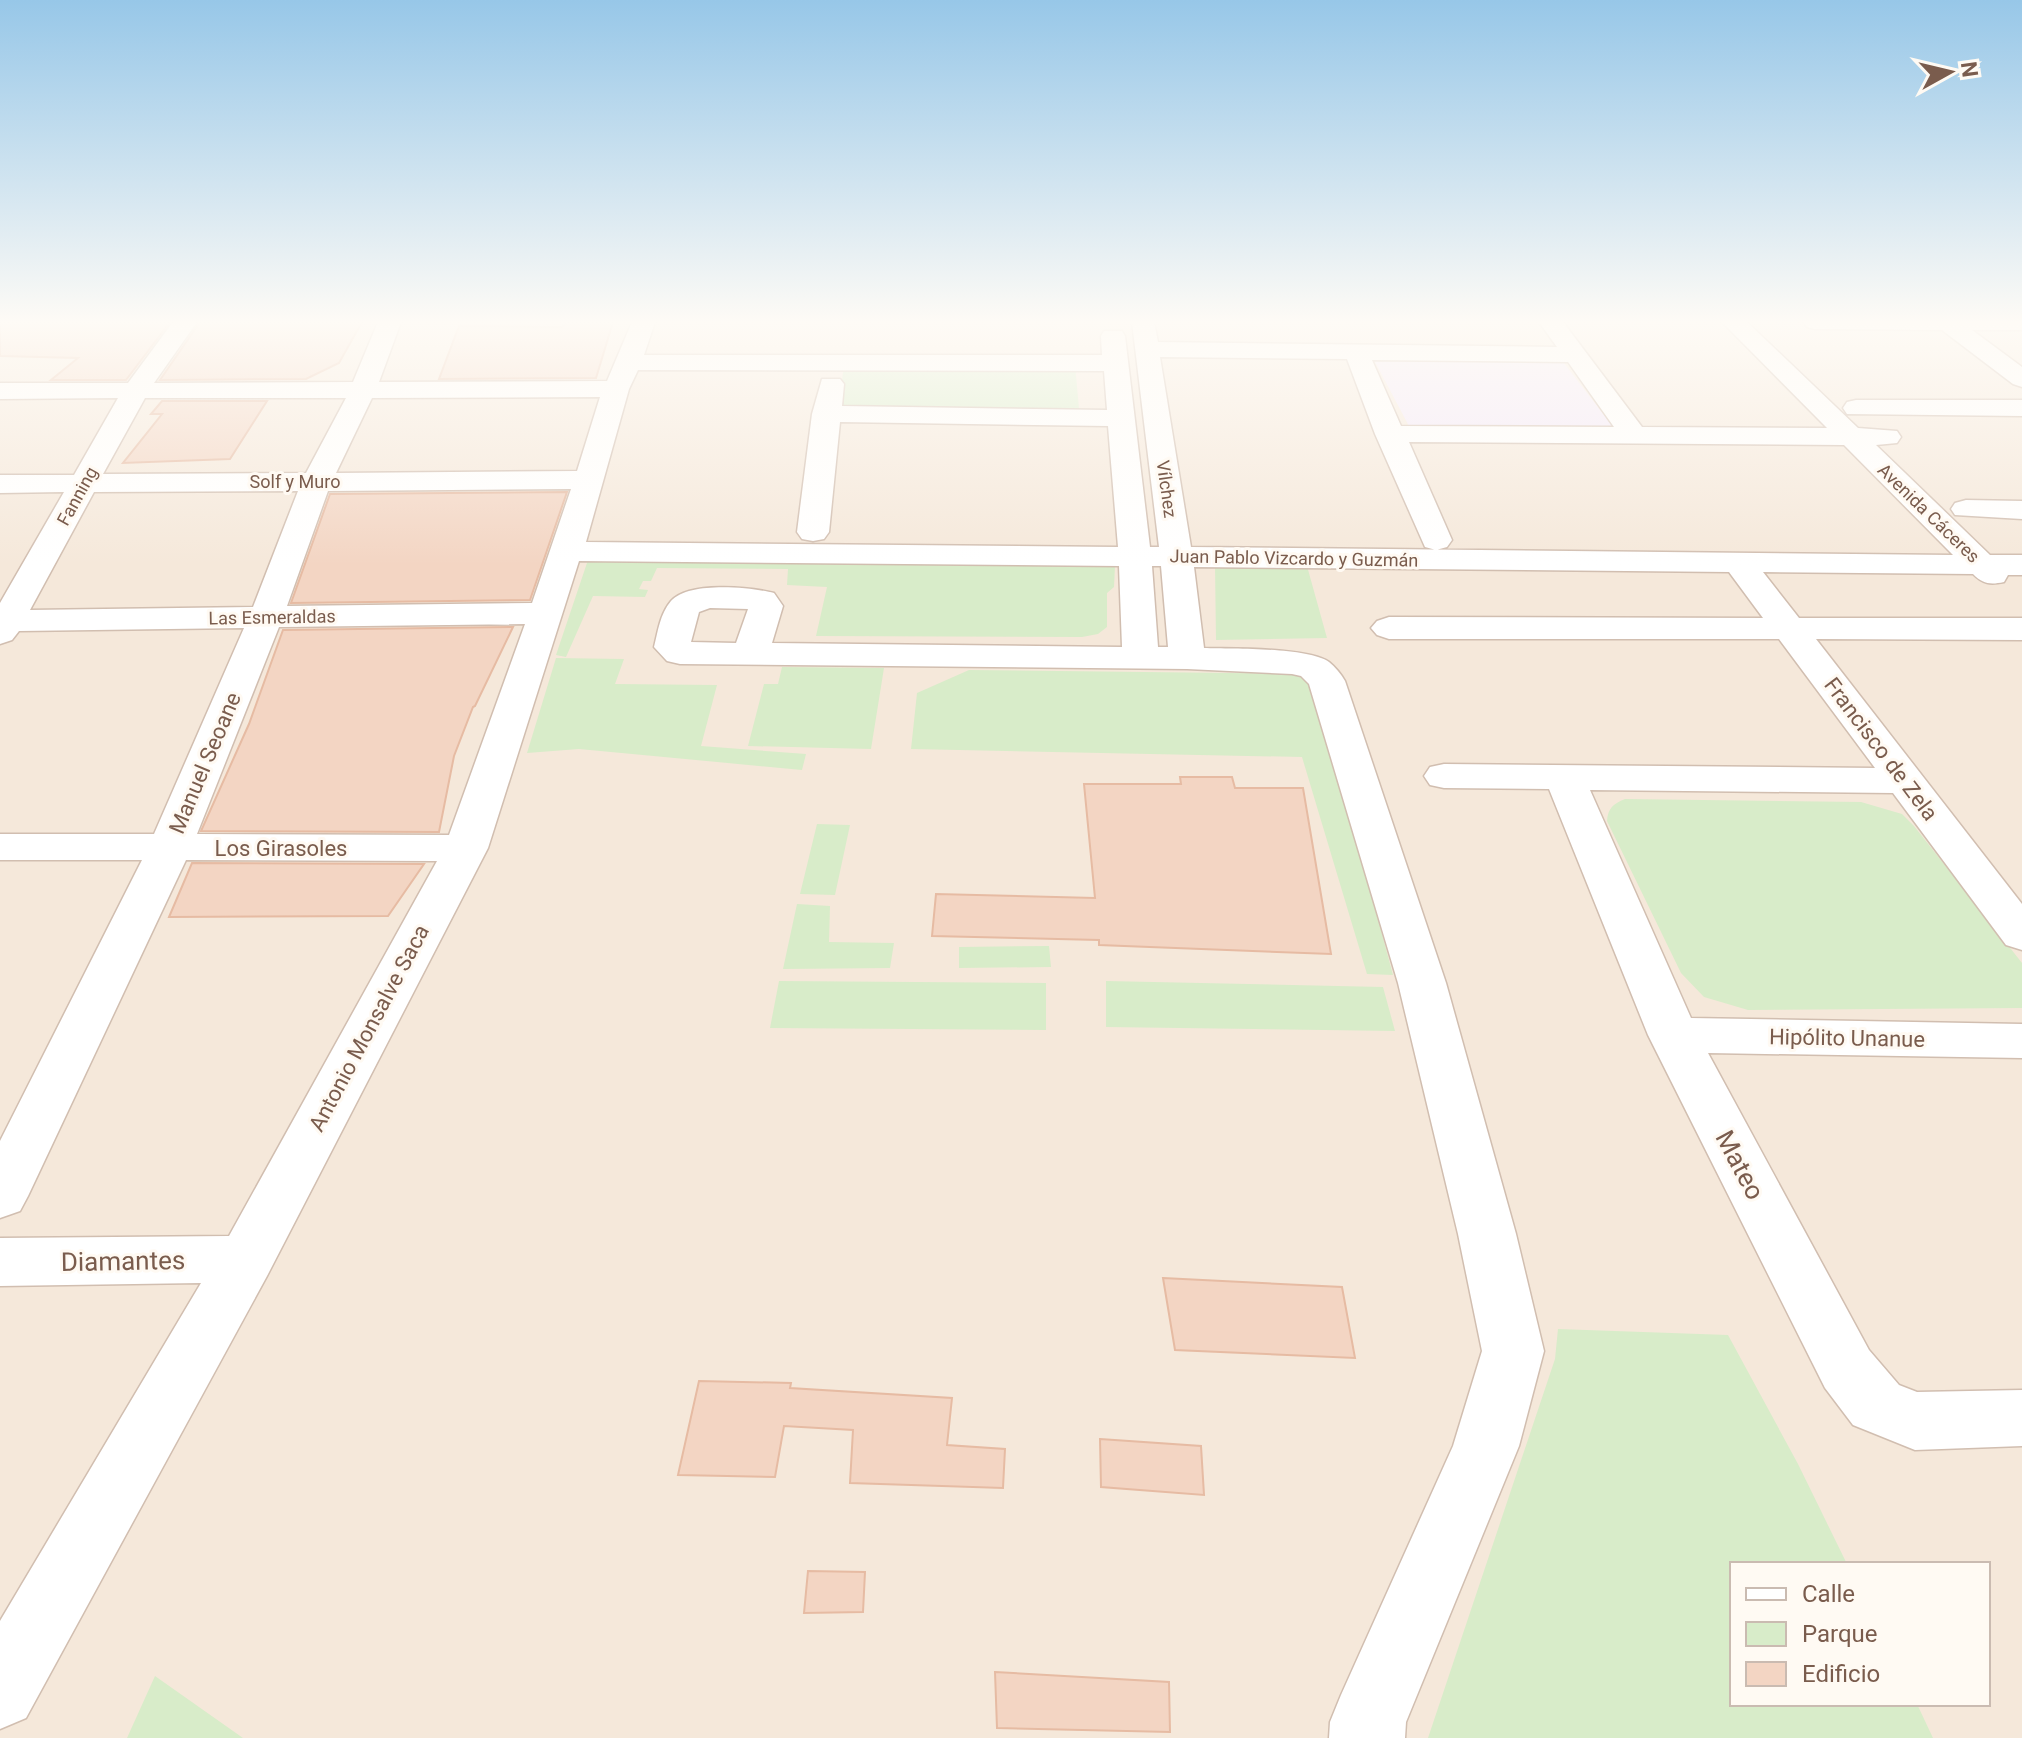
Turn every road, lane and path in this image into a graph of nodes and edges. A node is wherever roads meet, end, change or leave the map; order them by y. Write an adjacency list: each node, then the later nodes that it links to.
1 (129, 403): 22 (street, Fanning)
2 (356, 403): 21 (street, Manuel Seoane)
3 (614, 403): 20 (street, Antonio Monsalve Saca)
4 (828, 403): 13 (street)
5 (1119, 403): 14 (street, Vílchez)
6 (1155, 403): 31 (street, Vílchez)
7 (1377, 403): 15 (street)
8 (1610, 403): 16 (street)
9 (1817, 403): 17 (street, Avenida Cáceres)
10 (1851, 403): 11 (street, Avenida Cáceres)
11 (1856, 408): 12 (street); 18 (street, Avenida Cáceres)
12 (2022, 408)
13 (826, 414): 14 (street); 27 (street)
14 (1121, 418): 30 (street, Vílchez)
15 (1389, 434): 16 (street); 29 (street)
16 (1634, 436): 17 (street)
17 (1851, 436): 18 (street); 32 (street, Avenida Cáceres)
18 (1887, 437): 19 (street, Avenida Cáceres)
19 (1920, 468)
20 (590, 480): 21 (street, Solf y Muro); 28 (street, Antonio Monsalve Saca)
21 (317, 481): 22 (street, Solf y Muro); 36 (street, Manuel Seoane)
22 (84, 483): 23 (street, Solf y Muro); 37 (street, Fanning)
23 (0, 484)
24 (1943, 488): 25 (street, Avenida Cáceres)
25 (1966, 509): 26 (street); 32 (street, Avenida Cáceres)
26 (2022, 510)
27 (813, 532): 28 (street, Juan Pablo Vizcardo y Guzmán); 30 (street, Juan Pablo Vizcardo y Guzmán)
28 (570, 540): 30 (street, Juan Pablo Vizcardo y Guzmán); 35 (street, Antonio Monsalve Saca)
29 (1436, 540): 31 (street, Juan Pablo Vizcardo y Guzmán); 32 (street, Juan Pablo Vizcardo y Guzmán)
30 (1133, 546): 31 (street, Juan Pablo Vizcardo y Guzmán); 42 (street, Vílchez)
31 (1176, 547): 33 (street, Juan Pablo Vizcardo y Guzmán); 43 (street, Vílchez)
32 (1999, 557): 33 (street, Juan Pablo Vizcardo y Guzmán); 34 (street, Avenida Cáceres)
33 (1740, 564): 38 (street, Francisco de Zela)
34 (2022, 604)
35 (544, 613): 36 (street, Las Esmeraldas); 49 (street, Antonio Monsalve Saca)
36 (266, 617): 37 (street, Las Esmeraldas); 48 (street, Manuel Seoane)
37 (2, 625)
38 (1788, 626): 39 (street); 40 (street); 46 (street, Francisco de Zela)
39 (1389, 628)
40 (2022, 629)
41 (751, 652): 42 (street)
42 (1140, 657): 43 (street)
43 (1187, 658): 58 (street)
44 (1444, 776): 45 (street)
45 (1565, 778): 46 (street); 51 (street, Mateo)
46 (1905, 781): 50 (street, Francisco de Zela)
47 (0, 847): 48 (street, Los Girasoles)
48 (170, 848): 49 (street, Los Girasoles); 53 (street, Manuel Seoane)
49 (466, 848): 54 (street, Antonio Monsalve Saca)
50 (2022, 935)
51 (1673, 1035): 52 (street, Hipólito Unanue); 56 (street, Mateo)
52 (2022, 1041)
53 (0, 1196)
54 (246, 1259): 55 (street, Diamantes); 57 (street, Antonio Monsalve Saca)
55 (0, 1262)
56 (2022, 1418)
57 (0, 1692)
58 (1367, 1738)

